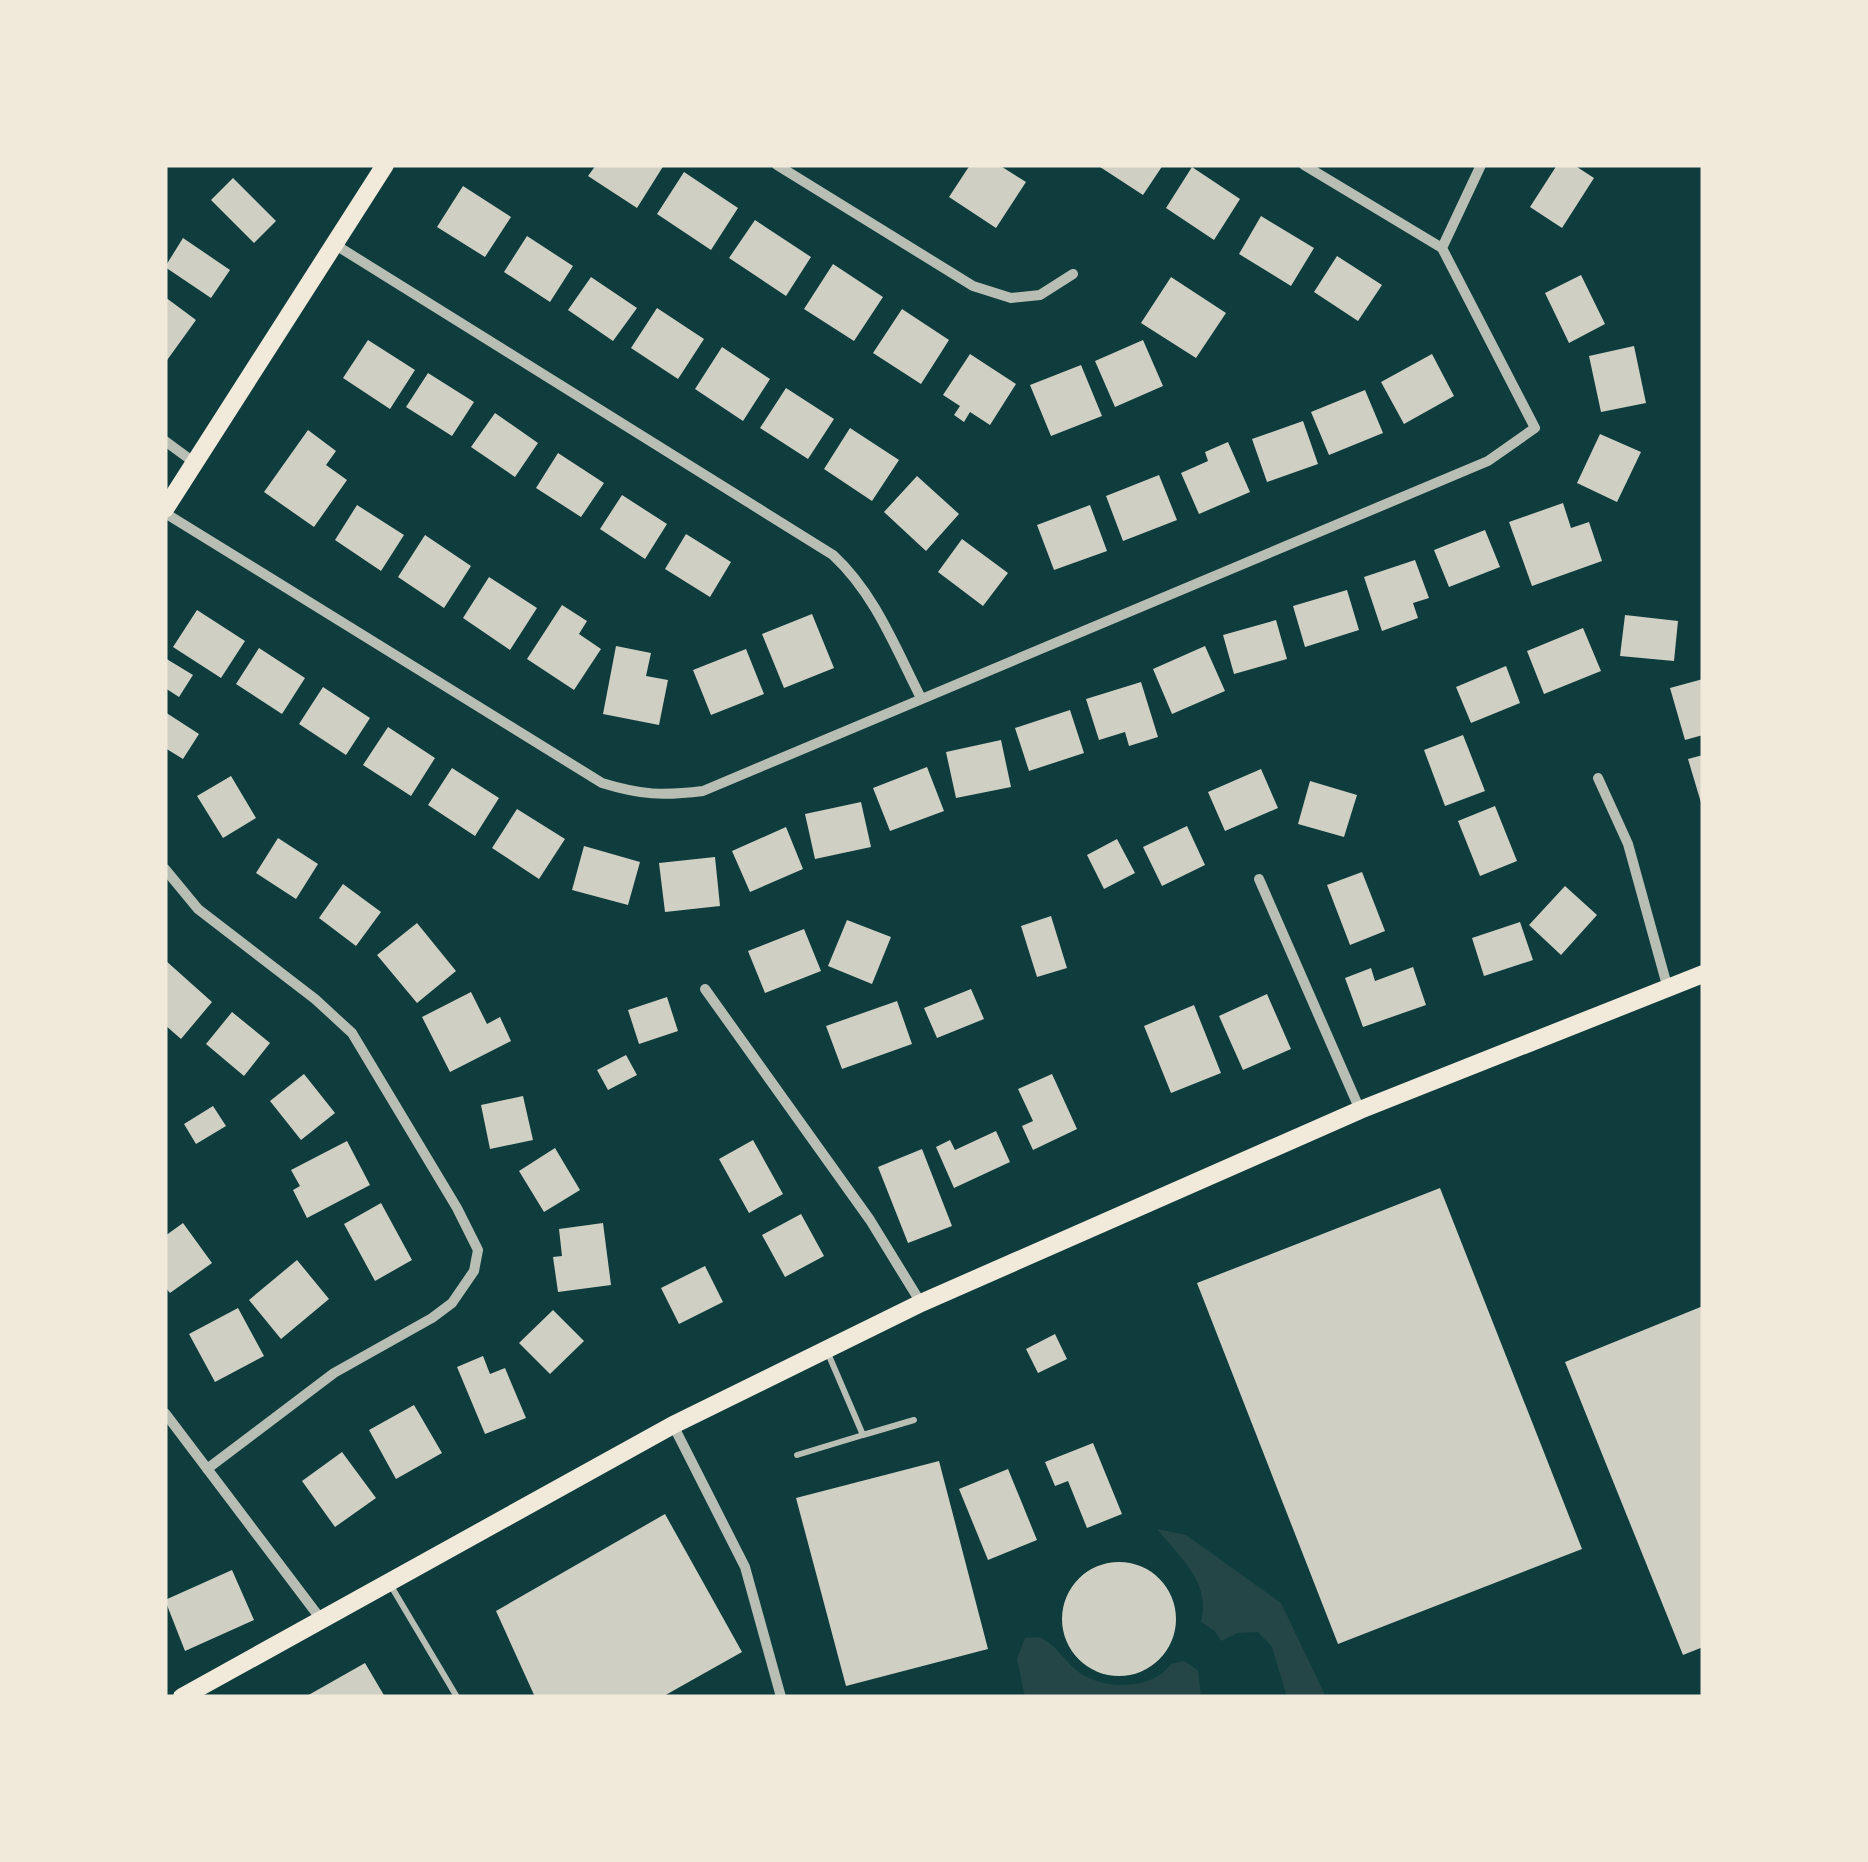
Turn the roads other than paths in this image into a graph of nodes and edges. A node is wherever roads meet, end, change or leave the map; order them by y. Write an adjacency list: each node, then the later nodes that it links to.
1 (384, 165): 5 (main road)
2 (777, 165): 7 (street)
3 (1304, 165): 6 (street)
4 (1480, 165): 6 (street)
5 (334, 244): 9 (main road); 11 (street)
6 (1442, 248): 11 (street)
7 (1074, 274)
8 (165, 440): 9 (street)
9 (195, 463): 10 (main road)
10 (165, 511): 11 (street)
11 (921, 698)
12 (1598, 778): 17 (street)
13 (165, 869): 26 (street)
14 (1259, 879): 18 (street)
15 (1703, 974): 17 (main road)
16 (704, 989): 19 (street)
17 (1668, 989): 18 (main road)
18 (1360, 1110): 19 (main road)
19 (921, 1303): 20 (main road)
20 (826, 1350): 23 (main road); 24 (lane)
21 (165, 1413): 26 (street)
22 (914, 1420): 24 (lane)
23 (674, 1425): 27 (main road); 31 (street)
24 (863, 1435): 25 (lane)
25 (798, 1455)
26 (208, 1469): 28 (street)
27 (388, 1581): 28 (main road); 30 (lane)
28 (320, 1618): 29 (main road)
29 (182, 1697)
30 (457, 1697)
31 (781, 1697)

